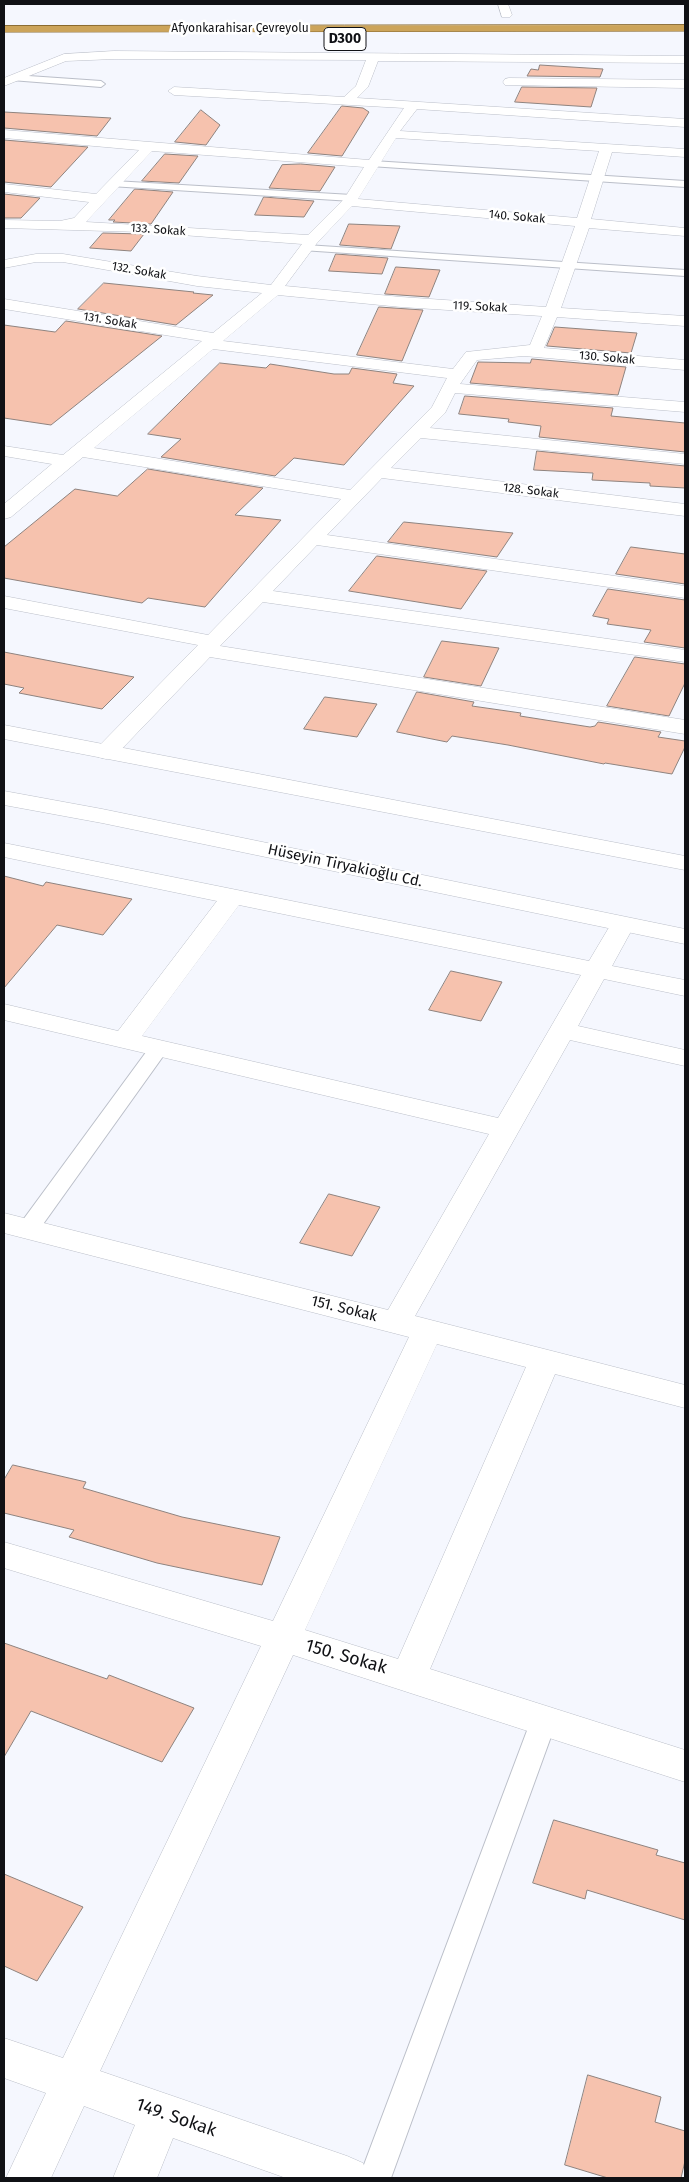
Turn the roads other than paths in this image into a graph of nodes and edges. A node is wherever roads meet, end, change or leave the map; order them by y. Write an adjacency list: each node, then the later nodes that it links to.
1 (685, 28): 2 (highway, Afyonkarahisar Çevreyolu / D300)
2 (4, 29)
3 (4, 38): 4 (highway, Afyonkarahisar Çevreyolu / D300)
4 (685, 39)
5 (373, 56): 6 (street); 8 (street); 13 (street)
6 (513, 58): 7 (street); 9 (street)
7 (685, 59)
8 (9, 80): 10 (lane)
9 (509, 82): 11 (street); 15 (street)
10 (101, 84)
11 (685, 84)
12 (174, 91): 13 (street)
13 (347, 101): 14 (street)
14 (414, 105): 15 (street); 18 (street)
15 (495, 110): 16 (street)
16 (685, 123)
17 (4, 134): 19 (street)
18 (392, 134): 20 (street); 22 (street)
19 (149, 147): 22 (street); 24 (street)
20 (607, 148): 21 (street); 23 (street)
21 (685, 153)
22 (373, 164): 23 (lane); 28 (street)
23 (598, 178): 25 (lane); 29 (street)
24 (114, 184): 27 (street); 28 (lane)
25 (685, 184)
26 (4, 188): 27 (street)
27 (100, 199): 31 (street)
28 (350, 200): 29 (street, 140. Sokak); 33 (street)
29 (584, 223): 32 (street, 140. Sokak); 34 (street)
30 (4, 224): 31 (street, 133. Sokak)
31 (58, 227): 33 (street, 133. Sokak); 35 (street)
32 (685, 232)
33 (309, 244): 34 (lane); 37 (street)
34 (570, 264): 36 (lane); 39 (street)
35 (6, 267): 37 (street, 132. Sokak)
36 (685, 273)
37 (275, 290): 39 (street, 119. Sokak); 41 (street)
38 (4, 304): 41 (street, 131. Sokak)
39 (552, 311): 40 (street, 119. Sokak); 42 (street)
40 (685, 322)
41 (212, 341): 44 (street, 131. Sokak); 48 (street)
42 (528, 352): 43 (street, 130. Sokak); 44 (street, 130. Sokak)
43 (685, 365)
44 (453, 381): 45 (street, 131. Sokak); 46 (street, 130. Sokak)
45 (685, 407)
46 (416, 432): 49 (street); 50 (street, 130. Sokak)
47 (4, 450): 48 (street)
48 (72, 456): 51 (street); 53 (street)
49 (685, 458)
50 (377, 472): 51 (street, 130. Sokak); 52 (street, 128. Sokak)
51 (354, 496): 54 (street, 130. Sokak)
52 (685, 510)
53 (4, 512)
54 (312, 539): 55 (street); 56 (street, 130. Sokak)
55 (685, 592)
56 (258, 595): 58 (street, 130. Sokak); 59 (street)
57 (4, 602): 58 (street)
58 (208, 646): 60 (street); 62 (street, 130. Sokak)
59 (685, 656)
60 (685, 727)
61 (4, 732): 62 (street)
62 (106, 752): 65 (street)
63 (4, 798): 67 (street, Hüseyin Tiryakioğlu Cd.)
64 (4, 850): 66 (street)
65 (685, 863)
66 (233, 896): 69 (street); 73 (street)
67 (623, 924): 68 (street, Hüseyin Tiryakioğlu Cd.); 69 (street)
68 (685, 936)
69 (596, 970): 70 (street); 72 (street)
70 (685, 988)
71 (4, 1012): 73 (street)
72 (562, 1030): 75 (street); 76 (street)
73 (126, 1040): 74 (street)
74 (159, 1048): 76 (street); 77 (lane)
75 (685, 1058)
76 (506, 1129): 78 (street)
77 (16, 1226): 78 (street, 151. Sokak)
78 (412, 1326): 79 (street, 151. Sokak); 82 (street)
79 (545, 1360): 80 (street, 151. Sokak); 83 (street)
80 (685, 1396)
81 (4, 1555): 82 (street, 150. Sokak)
82 (282, 1639): 83 (street, 150. Sokak); 87 (street)
83 (409, 1676): 84 (street, 150. Sokak)
84 (544, 1720): 85 (street, 150. Sokak); 92 (lane)
85 (685, 1766)
86 (4, 2058): 87 (street, 149. Sokak)
87 (74, 2083): 88 (street, 149. Sokak); 89 (street)
88 (162, 2112): 90 (street); 91 (street, 149. Sokak)
89 (28, 2178)
90 (136, 2178)
91 (347, 2178)
92 (375, 2178)

